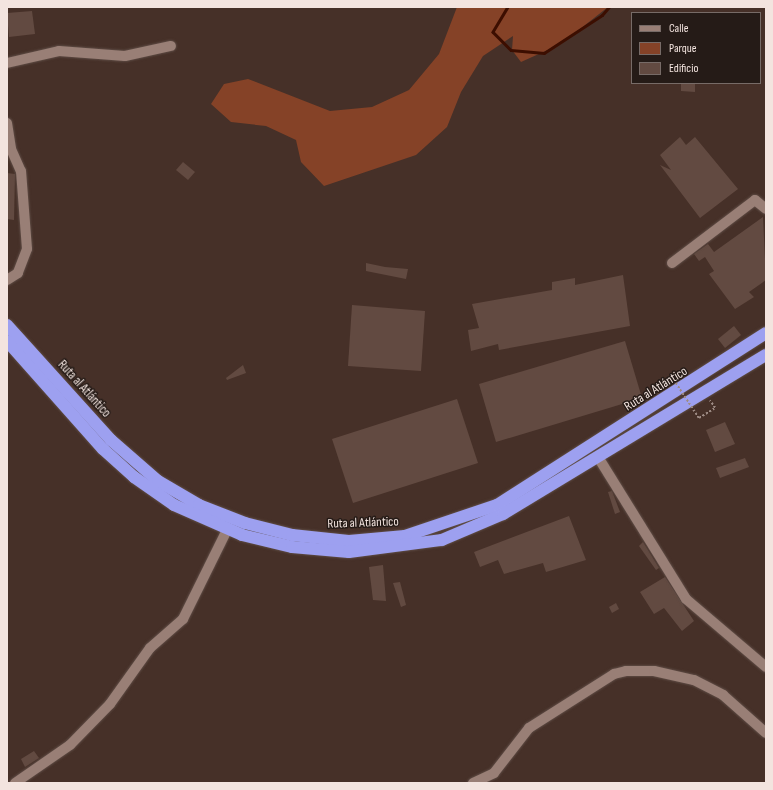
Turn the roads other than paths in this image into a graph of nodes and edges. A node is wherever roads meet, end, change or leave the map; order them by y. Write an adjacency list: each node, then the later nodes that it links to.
1 (171, 46): 2 (street)
2 (7, 63)
3 (7, 123): 6 (street)
4 (766, 209): 5 (street)
5 (672, 263)
6 (7, 280)
7 (7, 325): 8 (highway, Ruta al Atlántico)
8 (765, 334): 11 (highway)
9 (7, 341): 13 (highway, Ruta al Atlántico)
10 (766, 355): 11 (highway, Ruta al Atlántico)
11 (705, 392): 12 (highway, Ruta al Atlántico)
12 (598, 457): 13 (highway, Ruta al Atlántico); 14 (street)
13 (227, 530): 16 (street)
14 (766, 667)
15 (766, 733): 17 (street)
16 (15, 783)
17 (473, 783)

